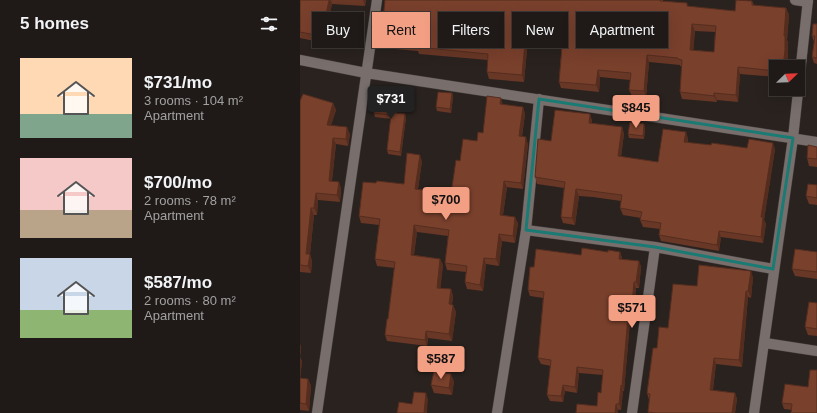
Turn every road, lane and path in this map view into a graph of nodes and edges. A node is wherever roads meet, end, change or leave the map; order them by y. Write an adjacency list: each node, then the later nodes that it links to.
1 (377, 0): 5 (street)
2 (795, 0): 3 (street)
3 (808, 1): 7 (street)
4 (300, 60): 5 (street)
5 (366, 73): 6 (street); 14 (street)
6 (539, 99): 7 (street); 9 (street)
7 (793, 138): 8 (street); 11 (street)
8 (817, 142)
9 (526, 230): 10 (street); 15 (street)
10 (655, 247): 11 (street); 16 (street)
11 (773, 269): 12 (street)
12 (765, 343): 13 (street); 17 (street)
13 (817, 351)
14 (317, 413)
15 (497, 413)
16 (632, 413)
17 (754, 413)

